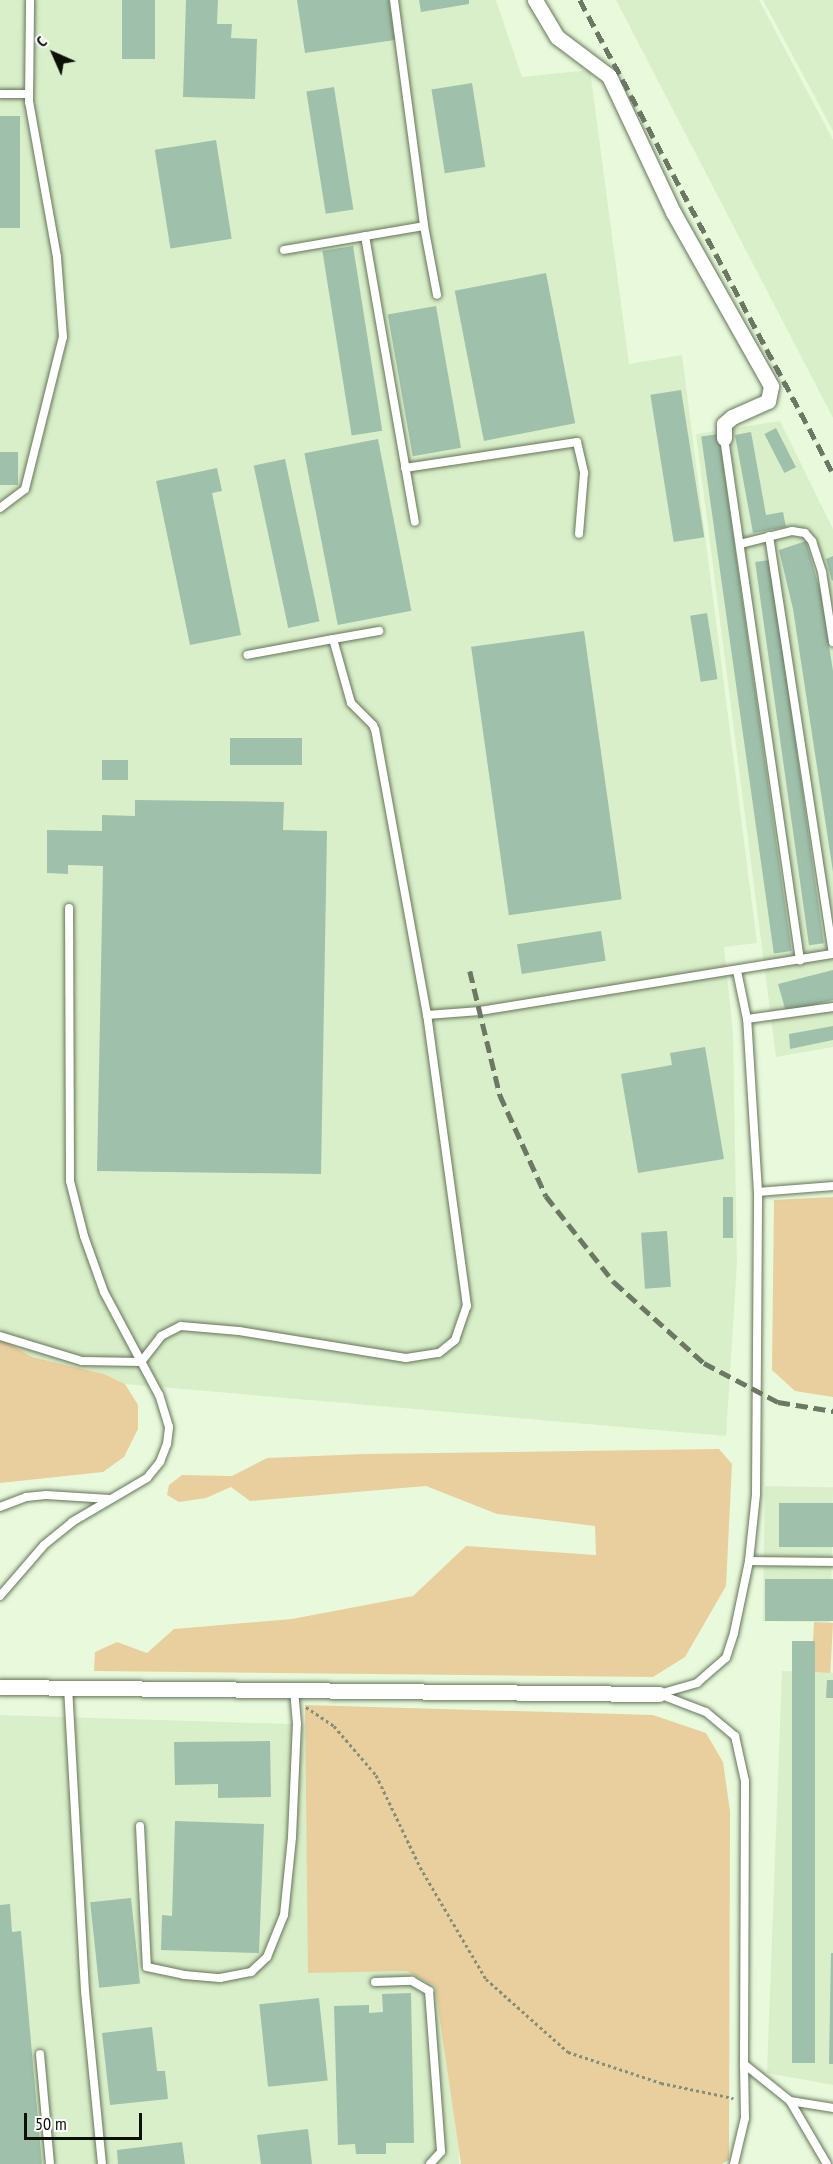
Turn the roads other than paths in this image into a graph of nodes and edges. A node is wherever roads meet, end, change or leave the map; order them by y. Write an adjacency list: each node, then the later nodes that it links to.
1 (30, 0): 5 (lane)
2 (394, 0): 6 (lane)
3 (535, 0): 10 (street)
4 (0, 94): 5 (lane)
5 (29, 94): 12 (lane)
6 (424, 226): 7 (lane); 9 (lane)
7 (365, 236): 8 (lane); 11 (lane)
8 (284, 250)
9 (437, 295)
10 (724, 438): 16 (lane)
11 (405, 468): 13 (lane); 14 (lane)
12 (0, 507)
13 (415, 522)
14 (579, 534)
15 (769, 536): 16 (lane); 19 (lane); 22 (lane)
16 (740, 544): 23 (lane)
17 (379, 631): 18 (lane)
18 (333, 639): 20 (lane); 26 (lane)
19 (833, 642)
20 (247, 655)
21 (69, 908): 31 (lane)
22 (833, 953): 23 (lane)
23 (800, 960): 24 (lane)
24 (737, 971): 26 (lane); 27 (lane)
25 (833, 1007): 27 (lane)
26 (428, 1015): 31 (lane)
27 (747, 1018): 29 (lane)
28 (833, 1186): 29 (lane)
29 (758, 1192): 34 (lane)
30 (0, 1336): 31 (lane)
31 (141, 1362): 32 (lane)
32 (111, 1499): 33 (lane); 36 (lane)
33 (0, 1507)
34 (749, 1561): 35 (lane); 39 (lane)
35 (833, 1562)
36 (0, 1596)
37 (0, 1687): 38 (street)
38 (68, 1687): 40 (street); 48 (lane)
39 (659, 1694): 40 (street); 44 (lane)
40 (294, 1695): 41 (lane)
41 (140, 1826)
42 (375, 1982): 49 (lane)
43 (40, 2054): 47 (lane)
44 (744, 2064): 45 (lane); 50 (lane)
45 (790, 2101): 46 (lane); 51 (lane)
46 (833, 2108)
47 (50, 2164)
48 (102, 2164)
49 (430, 2164)
50 (734, 2164)
51 (827, 2164)

